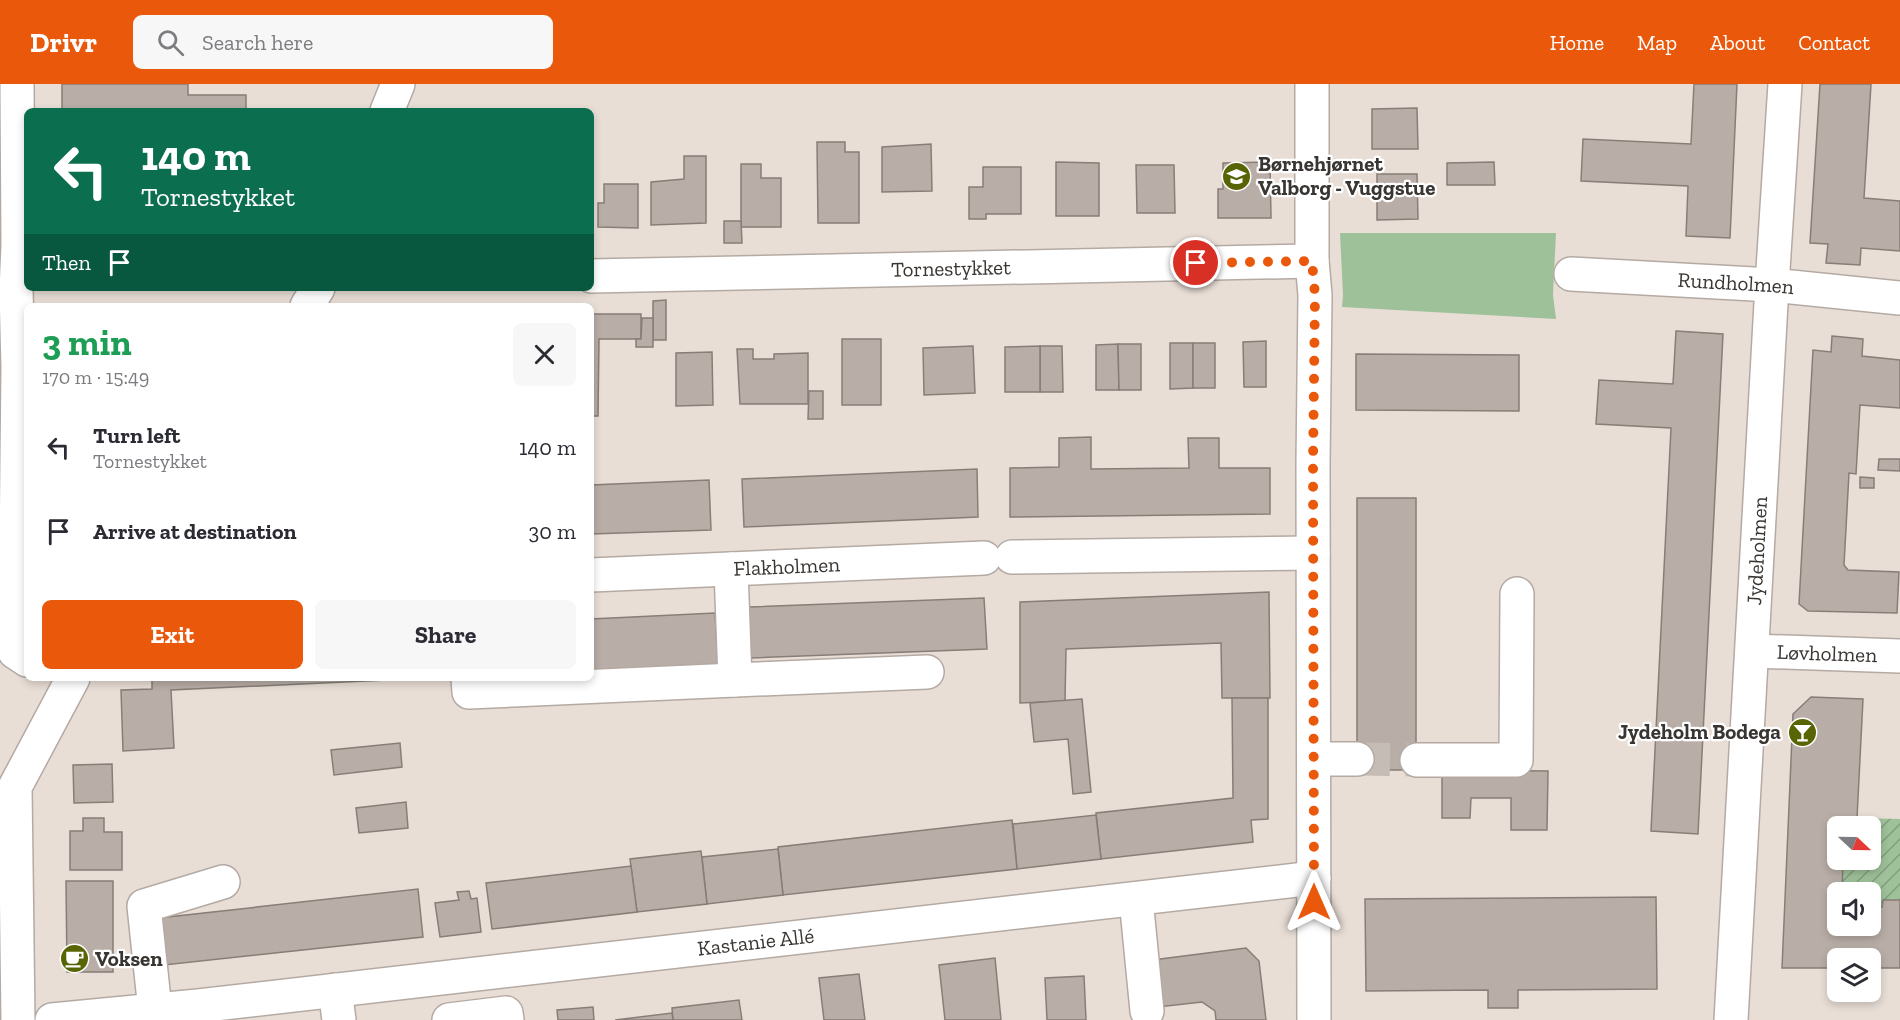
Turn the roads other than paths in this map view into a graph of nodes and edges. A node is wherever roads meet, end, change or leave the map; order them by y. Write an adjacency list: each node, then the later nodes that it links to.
1 (17, 84): 11 (street)
2 (398, 84): 5 (street)
3 (1312, 84): 6 (street)
4 (1785, 84): 9 (street, Jydeholmen)
5 (388, 108)
6 (1312, 261): 8 (street, Tornestykket); 13 (street)
7 (1571, 274): 9 (street, Rundholmen)
8 (594, 276)
9 (1772, 285): 10 (street, Rundholmen); 17 (street, Jydeholmen)
10 (1900, 298)
11 (9, 367): 12 (street)
12 (8, 505): 18 (street)
13 (1313, 553): 14 (street, Flakholmen); 24 (street)
14 (730, 569): 15 (street, Flakholmen); 21 (street)
15 (594, 575)
16 (1517, 594): 26 (street)
17 (1753, 651): 19 (street, Løvholmen); 40 (street, Jydeholmen)
18 (14, 655)
19 (1900, 656)
20 (927, 672): 21 (street)
21 (735, 680): 23 (street)
22 (64, 681): 27 (street)
23 (468, 681)
24 (1314, 759): 25 (street); 28 (street)
25 (1357, 759)
26 (1417, 760)
27 (7, 787): 35 (street)
28 (1314, 878): 30 (street, Kastanie Allé); 39 (street)
29 (223, 882): 32 (street)
30 (1136, 899): 31 (street, Kastanie Allé); 33 (street)
31 (337, 1005): 34 (street, Kastanie Allé)
32 (155, 1010): 34 (street, Kastanie Allé); 36 (street, Kastanie Allé)
33 (1147, 1011)
34 (199, 1013)
35 (18, 1020)
36 (52, 1020)
37 (449, 1020): 38 (street)
38 (507, 1020)
39 (1314, 1020)
40 (1731, 1020)

